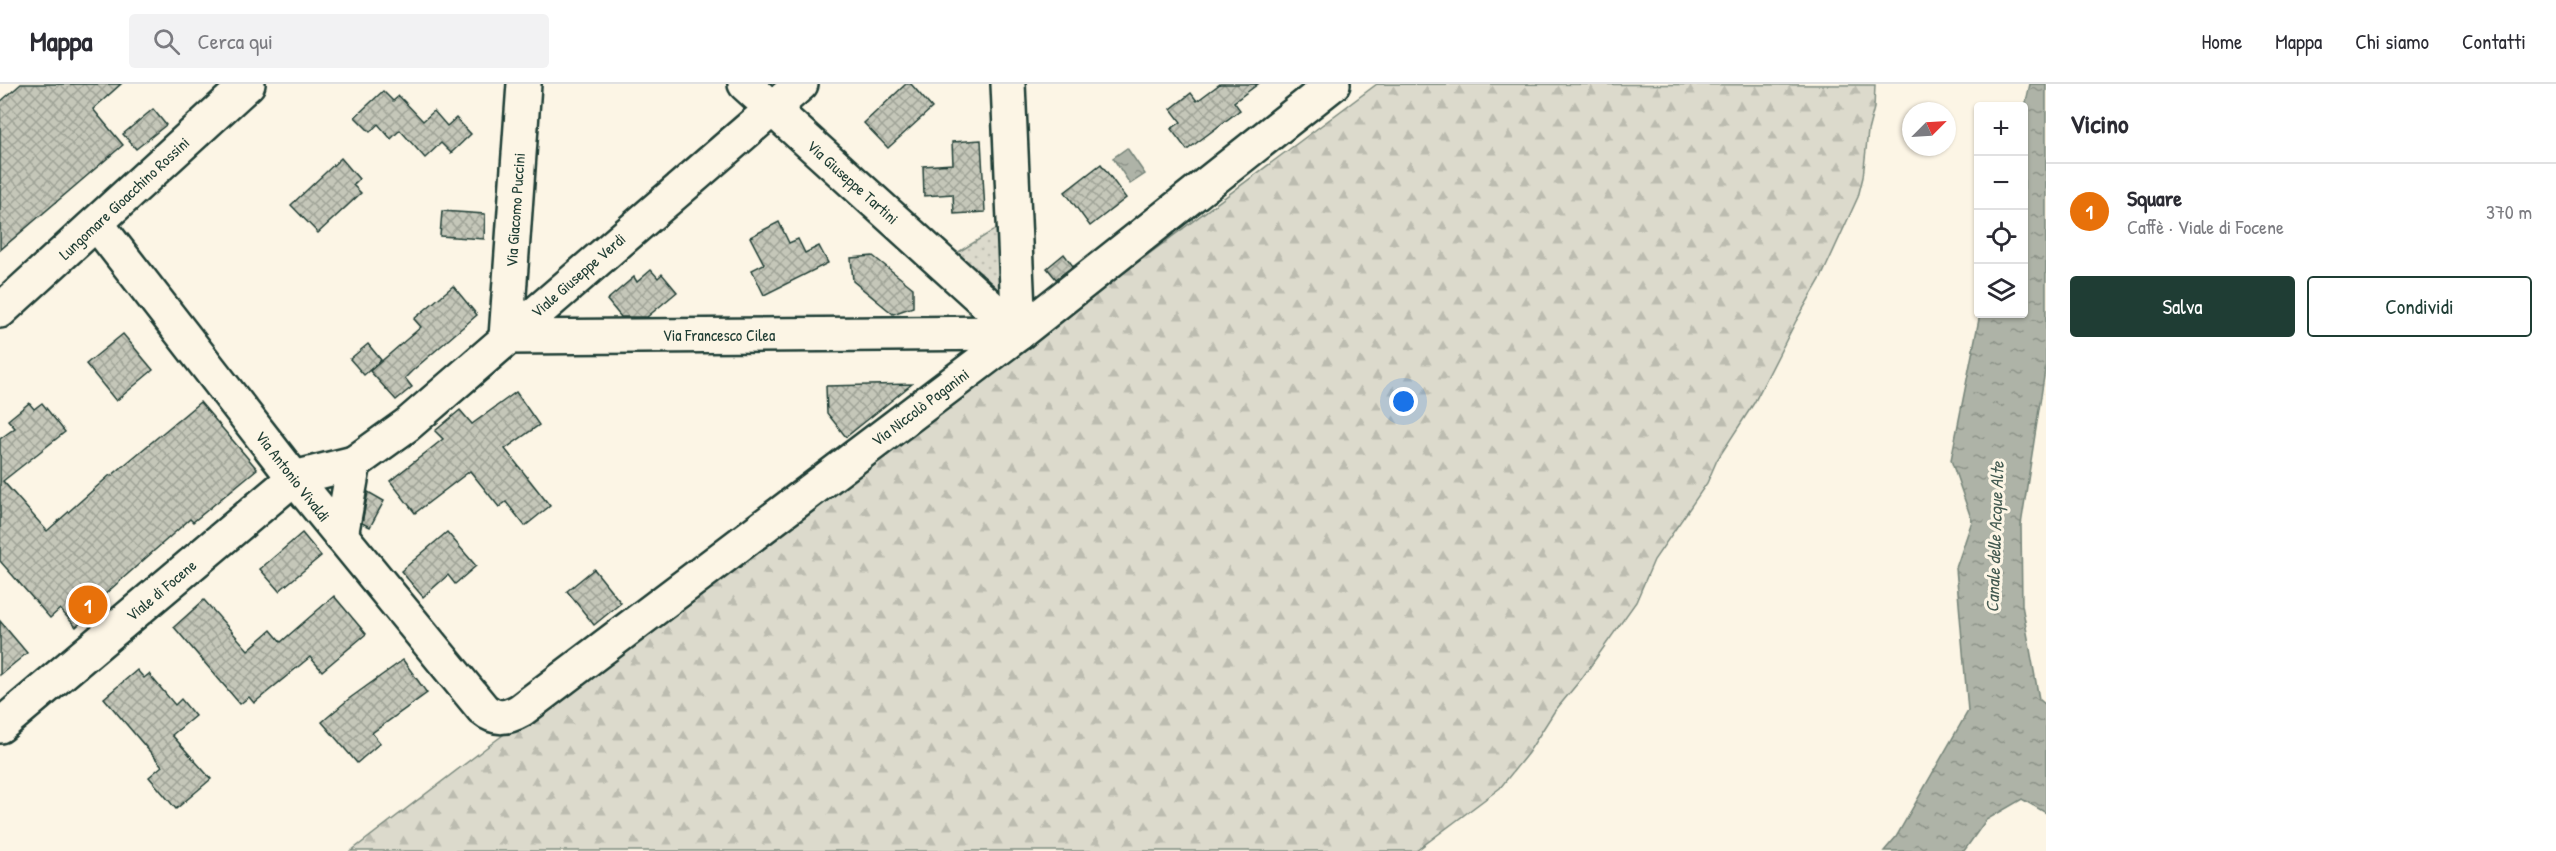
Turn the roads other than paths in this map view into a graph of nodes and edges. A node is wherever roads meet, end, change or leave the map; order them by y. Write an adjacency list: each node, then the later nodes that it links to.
1 (248, 84): 8 (street, Lungomare Gioacchino Rossini)
2 (524, 84): 11 (street, Via Giacomo Puccini)
3 (745, 84): 7 (street, Via Giuseppe Tartini)
4 (801, 84): 7 (street, Viale Giuseppe Verdi)
5 (1008, 84): 10 (street)
6 (1334, 84): 10 (street, Via Niccolò Paganini)
7 (771, 108): 10 (street, Via Giuseppe Tartini); 11 (street, Viale Giuseppe Verdi)
8 (97, 224): 9 (street, Lungomare Gioacchino Rossini); 13 (street, Via Antonio Vivaldi)
9 (0, 311)
10 (1019, 333): 11 (street, Via Francesco Cilea); 15 (street, Via Niccolò Paganini)
11 (506, 337): 12 (street, Viale Giuseppe Verdi)
12 (354, 463): 13 (street); 14 (street)
13 (294, 478): 14 (street, Via Antonio Vivaldi); 16 (street, Viale di Focene)
14 (341, 536): 15 (street, Via Antonio Vivaldi)
15 (499, 718)
16 (0, 726)

